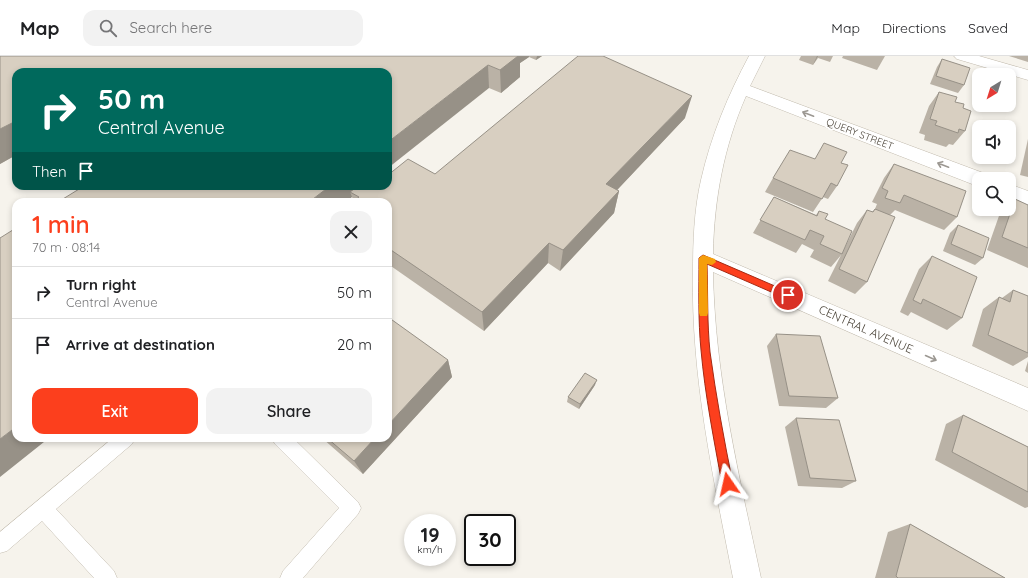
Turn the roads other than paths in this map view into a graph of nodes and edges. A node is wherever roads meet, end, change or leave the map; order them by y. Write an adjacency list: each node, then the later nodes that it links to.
1 (757, 56): 4 (street)
2 (966, 57): 3 (street)
3 (1028, 75)
4 (742, 88): 5 (street, QUERY STREET, one-way to 4); 8 (street)
5 (972, 176)
6 (1016, 193): 7 (street)
7 (1028, 198)
8 (703, 258): 9 (street, CENTRAL AVENUE, one-way to 9); 16 (street)
9 (1028, 400)
10 (121, 442): 12 (lane)
11 (285, 442): 15 (lane)
12 (43, 509): 13 (lane); 14 (lane)
13 (0, 544)
14 (108, 578)
15 (290, 578)
16 (747, 578)

